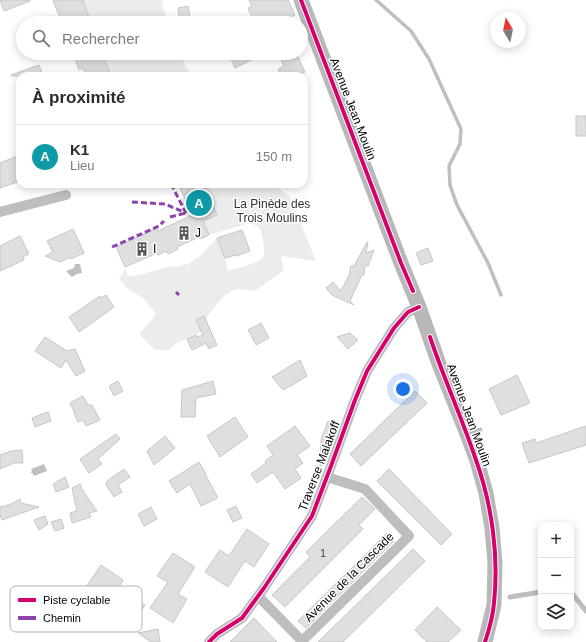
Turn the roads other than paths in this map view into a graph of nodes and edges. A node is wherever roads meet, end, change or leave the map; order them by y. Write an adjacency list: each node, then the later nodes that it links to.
1 (301, 0): 2 (main road, Avenue Jean Moulin)
2 (307, 16)
3 (308, 18): 6 (main road, Avenue Jean Moulin)
4 (66, 195): 5 (street)
5 (0, 212)
6 (419, 308): 7 (street, Traverse Malakoff); 15 (main road, Avenue Jean Moulin)
7 (327, 477): 10 (street, Traverse Malakoff); 14 (street, Avenue de la Cascade)
8 (538, 592): 11 (lane)
9 (573, 594): 12 (lane)
10 (258, 596): 13 (street, Traverse Malakoff); 14 (street, Avenue de la Cascade)
11 (510, 597)
12 (586, 611)
13 (209, 642)
14 (302, 642)
15 (485, 642)

